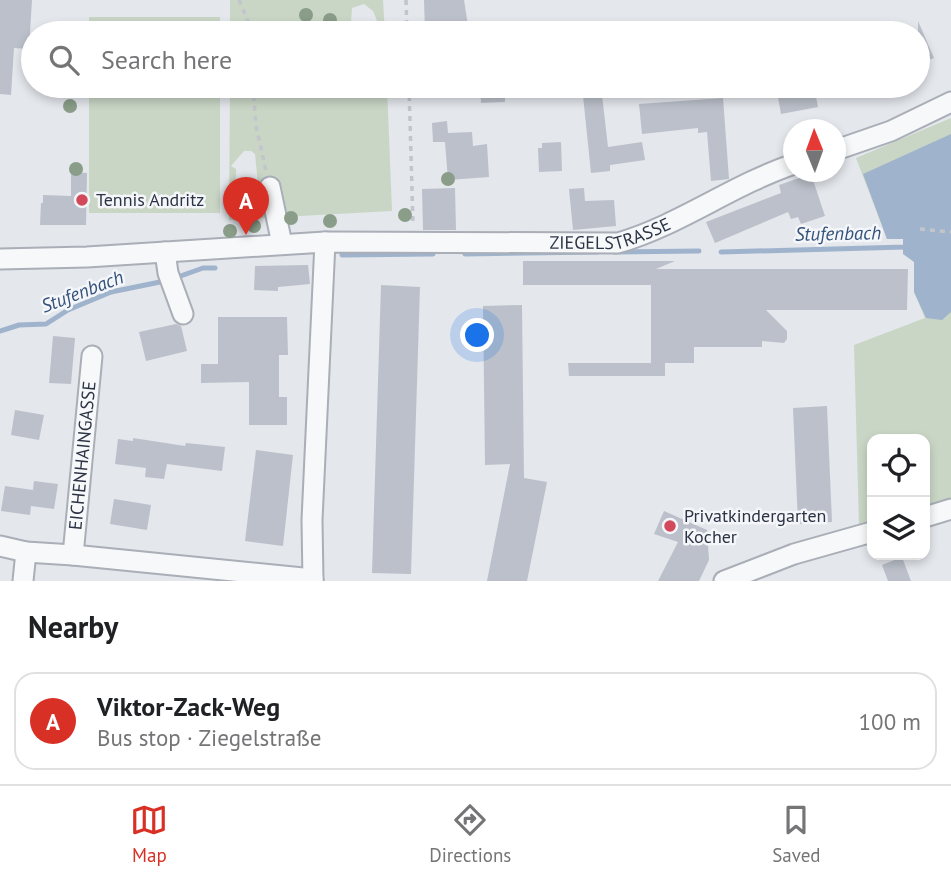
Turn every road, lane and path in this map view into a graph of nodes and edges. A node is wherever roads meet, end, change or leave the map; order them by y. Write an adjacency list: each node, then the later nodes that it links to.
1 (239, 0): 3 (path)
2 (406, 0): 4 (path)
3 (248, 21)
4 (407, 21)
5 (254, 98): 10 (path)
6 (409, 98): 14 (path)
7 (951, 102): 8 (street)
8 (846, 146)
9 (783, 168): 14 (street, ZIEGELSTRASSE)
10 (270, 187): 15 (street)
11 (920, 229): 12 (path)
12 (951, 232)
13 (325, 242): 14 (street, ZIEGELSTRASSE); 15 (street, ZIEGELSTRASSE); 26 (street)
14 (413, 242)
15 (282, 244): 16 (street, ZIEGELSTRASSE)
16 (165, 252): 17 (street, ZIEGELSTRASSE); 18 (street)
17 (0, 259)
18 (183, 314)
19 (92, 356): 25 (street, EICHENHAINGASSE)
20 (951, 509): 21 (street)
21 (930, 515)
22 (867, 533): 28 (street)
23 (0, 546): 24 (street, EICHENHAINGASSE)
24 (26, 552): 25 (street, EICHENHAINGASSE); 27 (street)
25 (72, 555): 26 (street, EICHENHAINGASSE)
26 (313, 580)
27 (23, 581)
28 (724, 581)

